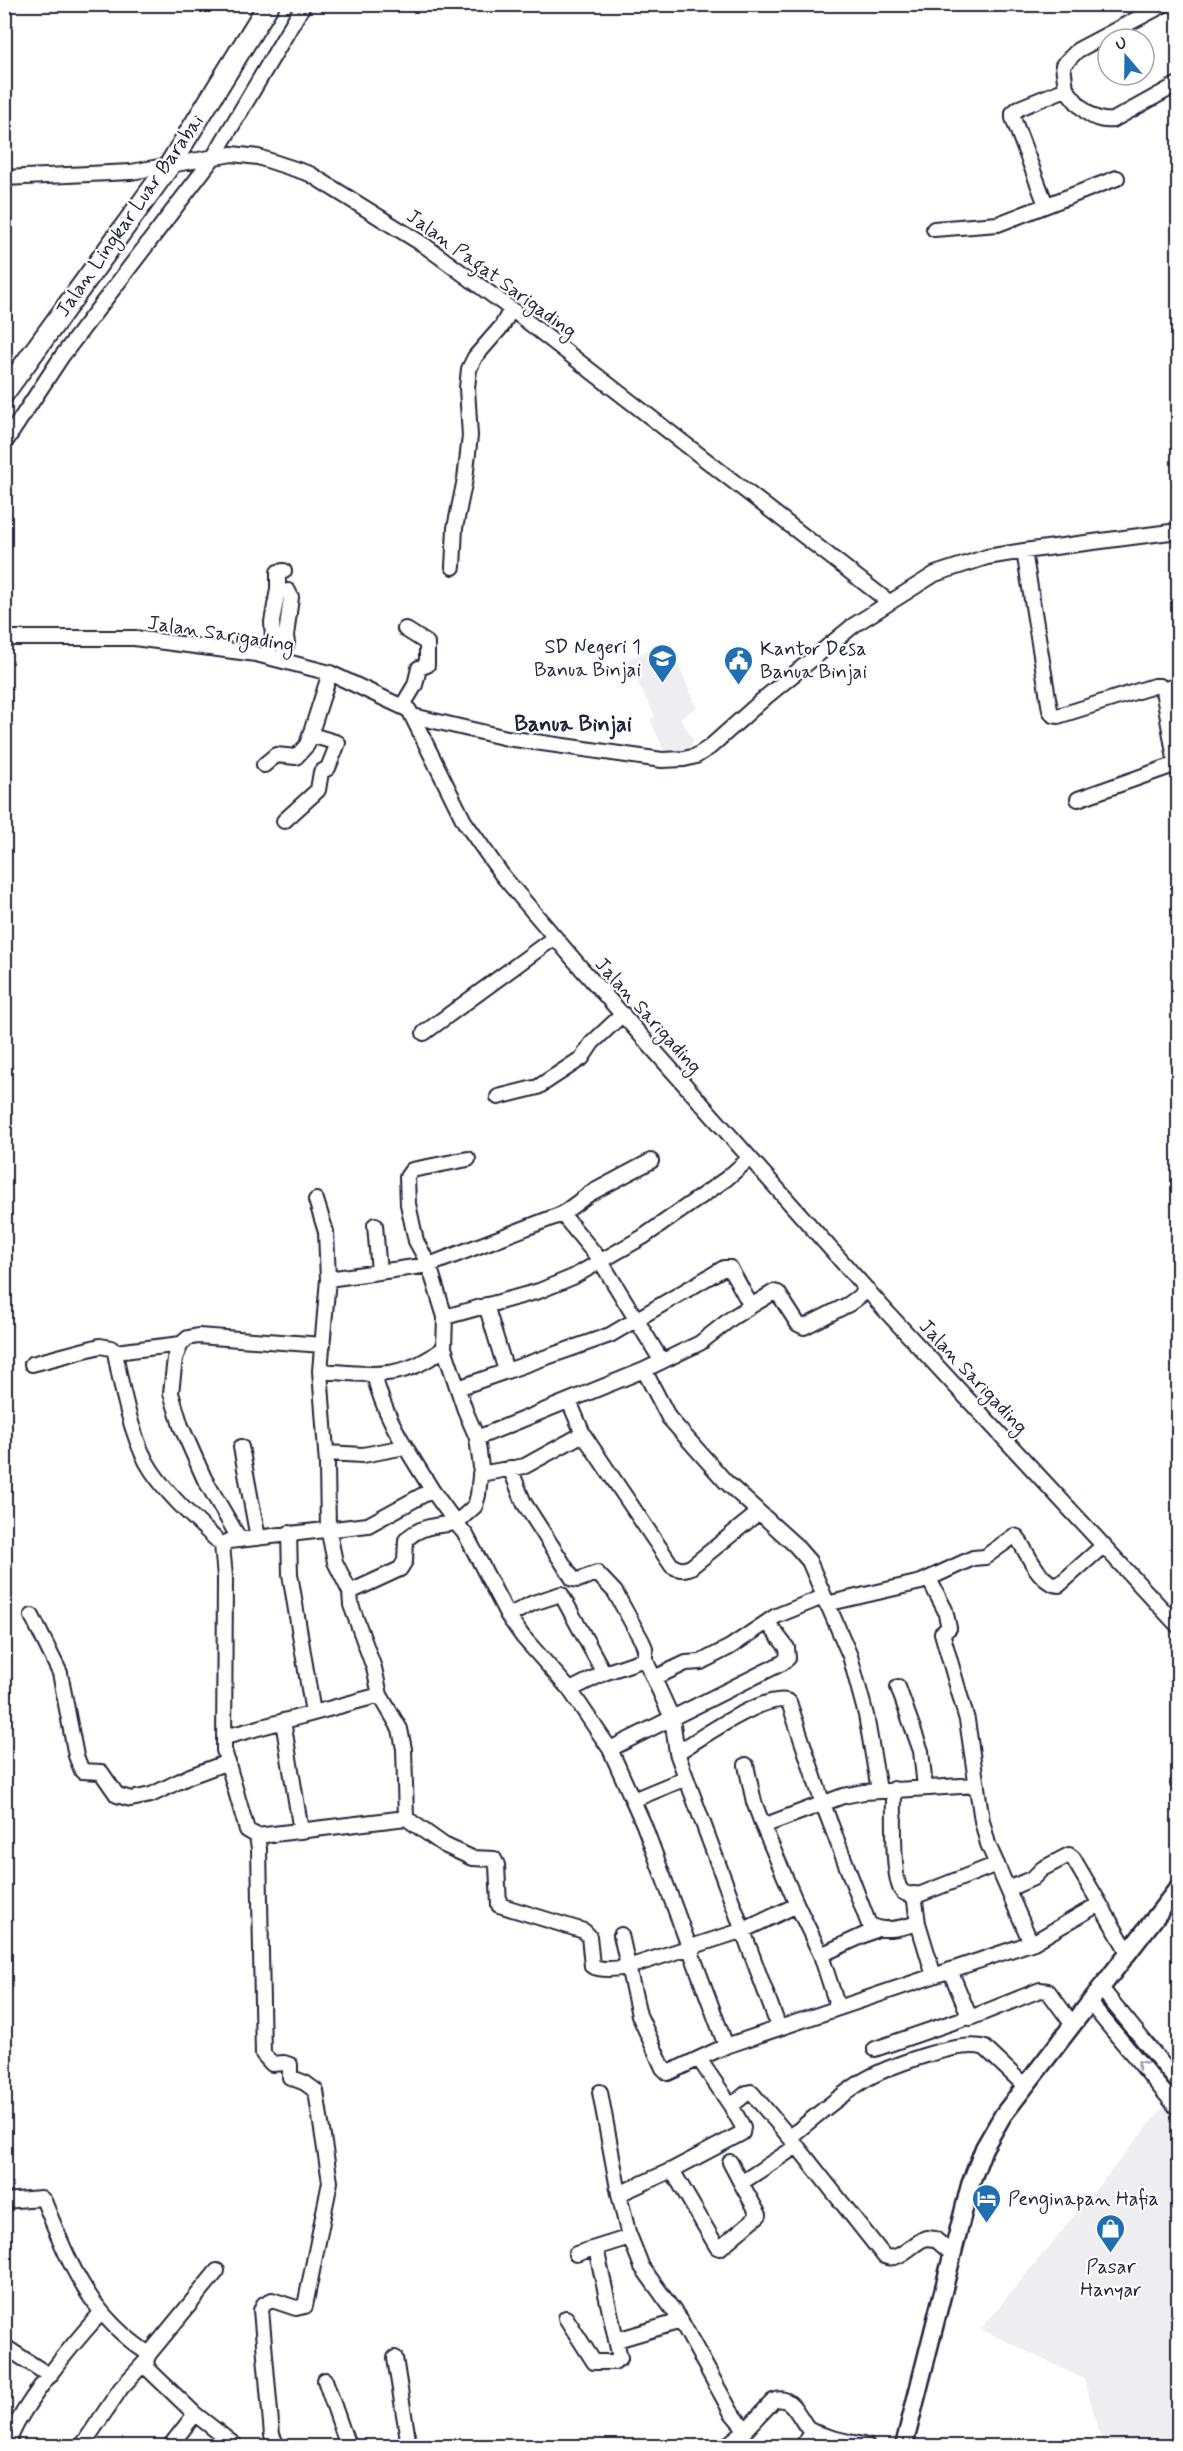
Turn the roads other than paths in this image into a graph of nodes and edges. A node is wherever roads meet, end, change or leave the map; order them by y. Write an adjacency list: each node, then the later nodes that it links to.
1 (269, 4): 7 (highway, Jalan Lingkar Luar Barabai)
2 (304, 4): 6 (street)
3 (1165, 4): 5 (street)
4 (1179, 84): 5 (street)
5 (1065, 89): 10 (street)
6 (213, 158): 7 (street, Jalan Pagat Sarigading); 12 (street, Jalan Pagat Sarigading); 14 (street)
7 (169, 166): 8 (street, Jalan Pagat Sarigading); 13 (highway, Jalan Lingkar Luar Barabai)
8 (4, 178)
9 (1117, 178): 10 (street)
10 (1046, 205): 11 (street)
11 (934, 229)
12 (511, 309): 17 (street); 20 (street, Jalan Pagat Sarigading)
13 (4, 393)
14 (4, 444)
15 (1179, 531): 16 (street)
16 (1024, 551): 20 (street); 27 (street)
17 (453, 567)
18 (284, 571): 23 (street)
19 (288, 591): 24 (street)
20 (889, 602): 28 (street)
21 (405, 629): 28 (street)
22 (4, 638): 23 (street, Jalan Sarigading)
23 (267, 656): 24 (street, Jalan Sarigading)
24 (281, 660): 25 (street, Jalan Sarigading)
25 (330, 673): 28 (street, Jalan Sarigading); 29 (street)
26 (1179, 685): 27 (street)
27 (1163, 690): 31 (street)
28 (408, 711): 33 (street, Jalan Sarigading)
29 (311, 735): 30 (street); 32 (street)
30 (264, 765)
31 (1078, 798)
32 (284, 821)
33 (555, 937): 34 (street, Jalan Sarigading); 35 (street)
34 (622, 1014): 36 (street); 37 (street, Jalan Sarigading)
35 (424, 1033)
36 (498, 1097)
37 (750, 1158): 43 (street); 47 (street, Jalan Sarigading)
38 (468, 1159): 44 (street)
39 (651, 1161): 41 (street)
40 (316, 1200): 46 (street)
41 (562, 1214): 43 (street); 44 (street)
42 (375, 1225): 45 (street)
43 (600, 1260): 48 (street); 51 (street)
44 (429, 1265): 45 (street); 50 (street)
45 (379, 1272): 46 (street)
46 (328, 1279): 53 (street)
47 (868, 1290): 49 (street); 79 (street, Jalan Sarigading)
48 (486, 1305): 50 (street); 60 (street)
49 (751, 1306): 51 (street); 56 (street)
50 (445, 1317): 54 (street)
51 (636, 1319): 56 (street); 60 (street)
52 (181, 1344): 53 (street); 55 (street); 77 (street)
53 (323, 1345): 59 (street)
54 (444, 1348): 61 (street); 62 (street)
55 (115, 1352): 57 (street); 78 (street)
56 (661, 1360): 58 (street)
57 (32, 1364)
58 (644, 1370): 63 (street); 72 (street)
59 (320, 1371): 61 (street); 68 (street)
60 (506, 1371): 62 (street)
61 (374, 1374): 67 (street)
62 (458, 1388): 65 (street)
63 (569, 1401): 64 (street); 65 (street)
64 (584, 1434): 69 (street); 72 (street)
65 (477, 1438): 70 (street)
66 (241, 1447): 76 (street)
67 (405, 1447): 68 (street); 71 (street)
68 (326, 1453): 74 (street)
69 (510, 1468): 70 (street); 87 (street)
70 (480, 1474): 73 (street)
71 (432, 1490): 73 (street); 74 (street)
72 (758, 1513): 82 (street)
73 (456, 1523): 81 (street); 84 (street)
74 (328, 1528): 75 (street); 81 (street)
75 (290, 1533): 76 (street); 93 (street)
76 (258, 1538): 77 (street)
77 (240, 1540): 78 (street)
78 (222, 1545): 96 (street)
79 (1104, 1545): 80 (street); 86 (street, Jalan Sarigading)
80 (929, 1579): 82 (street); 102 (street)
81 (350, 1592): 92 (street)
82 (825, 1601): 85 (street); 104 (street)
83 (32, 1616): 99 (street)
84 (508, 1616): 88 (street); 91 (street)
85 (768, 1623): 89 (street); 94 (street)
86 (1179, 1626)
87 (645, 1659): 88 (street); 89 (street)
88 (604, 1673): 91 (street)
89 (654, 1678): 94 (street)
90 (898, 1687): 103 (street)
91 (570, 1690): 97 (street)
92 (380, 1695): 93 (street); 107 (street)
93 (312, 1713): 95 (street)
94 (672, 1718): 97 (street); 98 (street)
95 (283, 1721): 96 (street); 109 (street)
96 (225, 1737): 99 (street)
97 (610, 1749): 105 (street)
98 (677, 1753): 101 (street); 106 (street)
99 (228, 1761): 110 (street)
100 (746, 1766): 108 (street)
101 (687, 1778): 105 (street); 119 (street)
102 (977, 1785): 103 (street); 111 (street)
103 (925, 1787): 104 (street)
104 (886, 1789): 106 (street); 114 (street)
105 (633, 1800): 122 (street)
106 (823, 1804): 108 (street); 118 (street)
107 (406, 1818): 109 (street); 125 (street)
108 (763, 1826): 116 (street)
109 (301, 1831): 110 (street)
110 (257, 1836): 170 (street)
111 (997, 1864): 113 (street); 114 (street)
112 (1179, 1888): 123 (main road)
113 (1008, 1889): 115 (street); 121 (street)
114 (914, 1894): 117 (street)
115 (1099, 1904): 121 (street); 123 (street)
116 (797, 1905): 119 (street); 124 (street)
117 (918, 1923): 118 (street); 127 (street)
118 (878, 1929): 124 (street)
119 (744, 1930): 122 (street); 133 (street)
120 (621, 1935): 125 (street)
121 (1031, 1943): 126 (street)
122 (690, 1948): 125 (street); 134 (street)
123 (1128, 1952): 128 (main road)
124 (821, 1954): 130 (street)
125 (622, 1968): 136 (street)
126 (950, 1970): 127 (street); 131 (street)
127 (934, 1976): 130 (street)
128 (1100, 1987): 129 (main road); 137 (street)
129 (1090, 2003): 132 (main road); 140 (street, one-way to 129)
130 (838, 2008): 133 (street)
131 (968, 2016): 132 (street); 135 (street)
132 (1073, 2025): 138 (main road)
133 (779, 2028): 134 (street)
134 (726, 2046): 136 (street)
135 (875, 2049)
136 (699, 2059): 141 (street)
137 (1179, 2084): 140 (street)
138 (1025, 2086): 143 (street); 152 (main road)
139 (600, 2092): 147 (street)
140 (1168, 2096): 142 (street)
141 (731, 2106): 143 (street); 145 (street)
142 (1179, 2109)
143 (794, 2141): 146 (street); 152 (street)
144 (730, 2162): 146 (street)
145 (672, 2170): 146 (street); 147 (street)
146 (741, 2182)
147 (619, 2194): 149 (street)
148 (4, 2201): 154 (street)
149 (630, 2237): 150 (street); 156 (street)
150 (596, 2248): 151 (street); 157 (street)
151 (576, 2254)
152 (952, 2254): 176 (main road)
153 (217, 2271): 159 (street)
154 (100, 2314): 159 (street); 161 (street)
155 (566, 2318): 157 (street)
156 (681, 2321): 157 (street); 164 (street)
157 (616, 2340)
158 (4, 2346): 161 (street)
159 (147, 2357): 163 (street); 167 (street)
160 (395, 2358): 172 (street)
161 (50, 2376): 166 (street)
162 (325, 2380): 171 (street)
163 (195, 2415): 168 (street); 169 (street)
164 (746, 2430): 165 (street); 173 (street)
165 (812, 2430): 174 (street); 175 (street)
166 (8, 2446)
167 (82, 2446)
168 (170, 2446)
169 (236, 2446)
170 (277, 2446)
171 (348, 2446)
172 (409, 2446)
173 (726, 2446)
174 (803, 2446)
175 (867, 2446)
176 (904, 2446)

